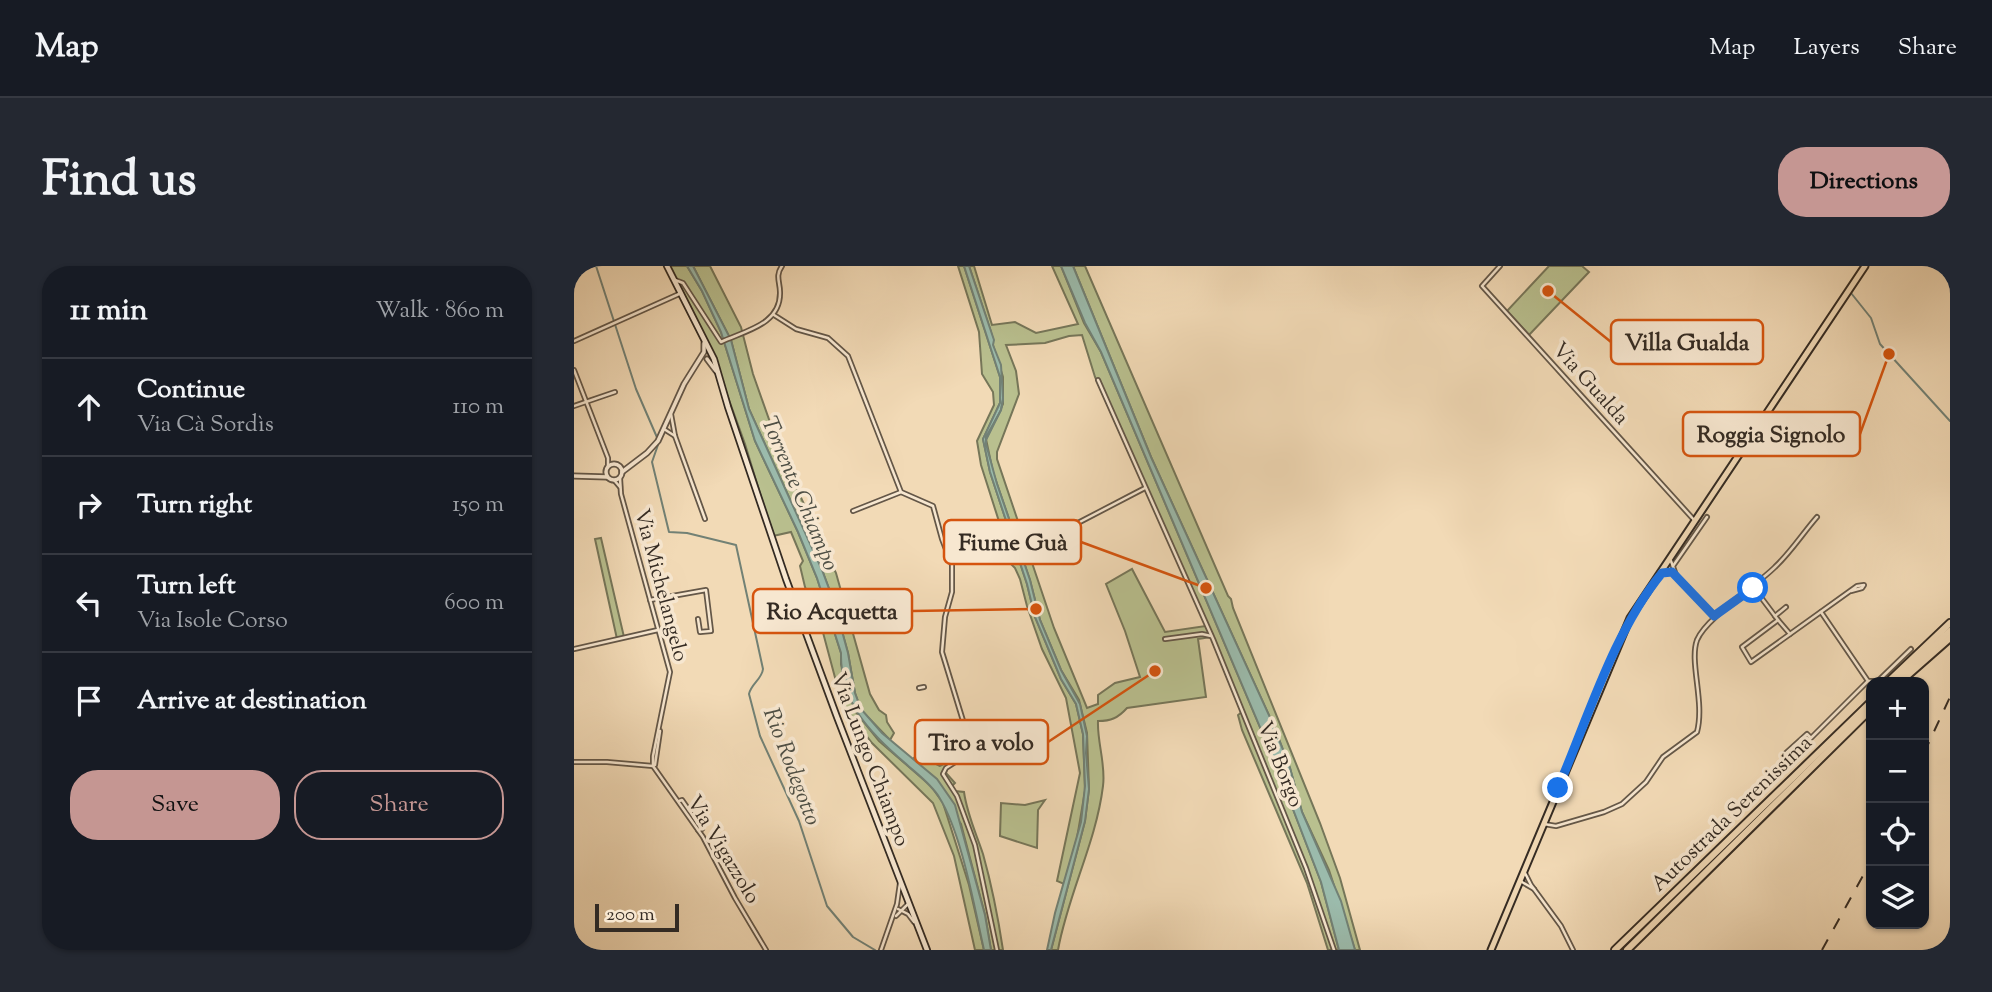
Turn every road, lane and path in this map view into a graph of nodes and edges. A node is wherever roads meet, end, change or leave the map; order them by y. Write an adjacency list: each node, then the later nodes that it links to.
1 (667, 266): 7 (main road, Via Lungo Chiampo)
2 (776, 266): 6 (street)
3 (782, 266): 6 (street)
4 (1500, 266): 42 (street, Via Gualda)
5 (1865, 266): 42 (main road)
6 (779, 270): 9 (street)
7 (675, 281): 8 (main road, Via Lungo Chiampo); 9 (street)
8 (682, 293): 10 (main road, Via Lungo Chiampo); 11 (street)
9 (774, 315): 37 (street)
10 (699, 328): 12 (street); 13 (main road, Via Lungo Chiampo)
11 (574, 341)
12 (702, 354): 13 (street); 15 (street)
13 (712, 354): 14 (street); 18 (main road, Via Lungo Chiampo)
14 (707, 359): 15 (street); 18 (street)
15 (697, 362): 22 (street)
16 (574, 370): 20 (street)
17 (1098, 380): 36 (street, Via Borgo)
18 (720, 381): 83 (main road, Via Lungo Chiampo)
19 (615, 392): 20 (street)
20 (587, 401): 21 (street); 25 (street)
21 (574, 405)
22 (671, 414): 23 (street); 24 (street)
23 (664, 429): 24 (street); 27 (street)
24 (676, 436): 41 (street)
25 (608, 458): 26 (street); 28 (street)
26 (616, 465): 27 (street); 28 (street); 29 (street)
27 (628, 465): 29 (street)
28 (607, 469): 30 (street); 32 (street)
29 (622, 472): 33 (street)
30 (598, 475): 31 (street); 32 (street)
31 (574, 476)
32 (608, 477): 34 (street)
33 (620, 478): 34 (street); 35 (street, Via Michelangelo)
34 (614, 480): 35 (street, Via Michelangelo)
35 (620, 487): 50 (street, Via Michelangelo)
36 (1145, 487): 43 (street); 61 (street, Via Borgo)
37 (901, 492): 38 (street); 95 (street)
38 (853, 511)
39 (1707, 517): 46 (street)
40 (1817, 517): 48 (street)
41 (705, 519)
42 (1695, 521): 44 (main road)
43 (1074, 525)
44 (1674, 551): 45 (main road); 46 (street)
45 (1664, 565): 46 (street); 47 (main road)
46 (1671, 570): 47 (street); 54 (street)
47 (1653, 582): 79 (main road)
48 (1754, 588): 53 (street); 54 (street)
49 (1851, 591): 52 (street)
50 (650, 600): 55 (street); 58 (street, Via Michelangelo)
51 (1787, 607): 53 (street)
52 (1821, 612): 60 (street); 70 (street)
53 (1775, 615): 56 (street)
54 (1714, 616): 79 (street)
55 (698, 619)
56 (1778, 620): 60 (street); 60 (street)
57 (1950, 623): 67 (highway)
58 (657, 630): 64 (street); 78 (street, Via Michelangelo)
59 (1950, 631): 68 (highway)
60 (1790, 634)
61 (1211, 636): 63 (street); 96 (street, Via Borgo)
62 (1950, 638): 69 (highway)
63 (1165, 639)
64 (574, 649)
65 (1911, 649): 66 (street)
66 (1882, 677)
67 (1895, 677)
68 (1896, 677)
69 (1906, 677)
70 (1866, 678)
71 (1866, 683): 76 (street)
72 (924, 687): 73 (street)
73 (919, 688)
74 (1866, 707): 99 (highway, Autostrada Serenissima)
75 (1866, 714): 100 (highway, Autostrada Serenissima)
76 (1811, 737): 76 (street)
77 (574, 762): 78 (street)
78 (653, 766): 92 (street, Via Vigazzolo)
79 (1544, 824): 80 (main road)
80 (1524, 870): 81 (main road); 82 (street)
81 (1520, 879): 82 (street); 84 (street); 86 (main road)
82 (1528, 879): 85 (street)
83 (900, 881): 87 (main road, Via Lungo Chiampo); 88 (street)
84 (1528, 887): 85 (street); 86 (street)
85 (1534, 889): 98 (street)
86 (1516, 890): 97 (main road)
87 (908, 903): 88 (street); 89 (street); 91 (main road, Via Lungo Chiampo)
88 (897, 906): 89 (street); 90 (street)
89 (901, 912): 90 (street); 91 (street)
90 (893, 919): 93 (street)
91 (917, 924): 94 (main road, Via Lungo Chiampo)
92 (766, 950)
93 (881, 950)
94 (927, 950)
95 (998, 950)
96 (1334, 950)
97 (1491, 950)
98 (1573, 950)
99 (1615, 950)
100 (1627, 950)

